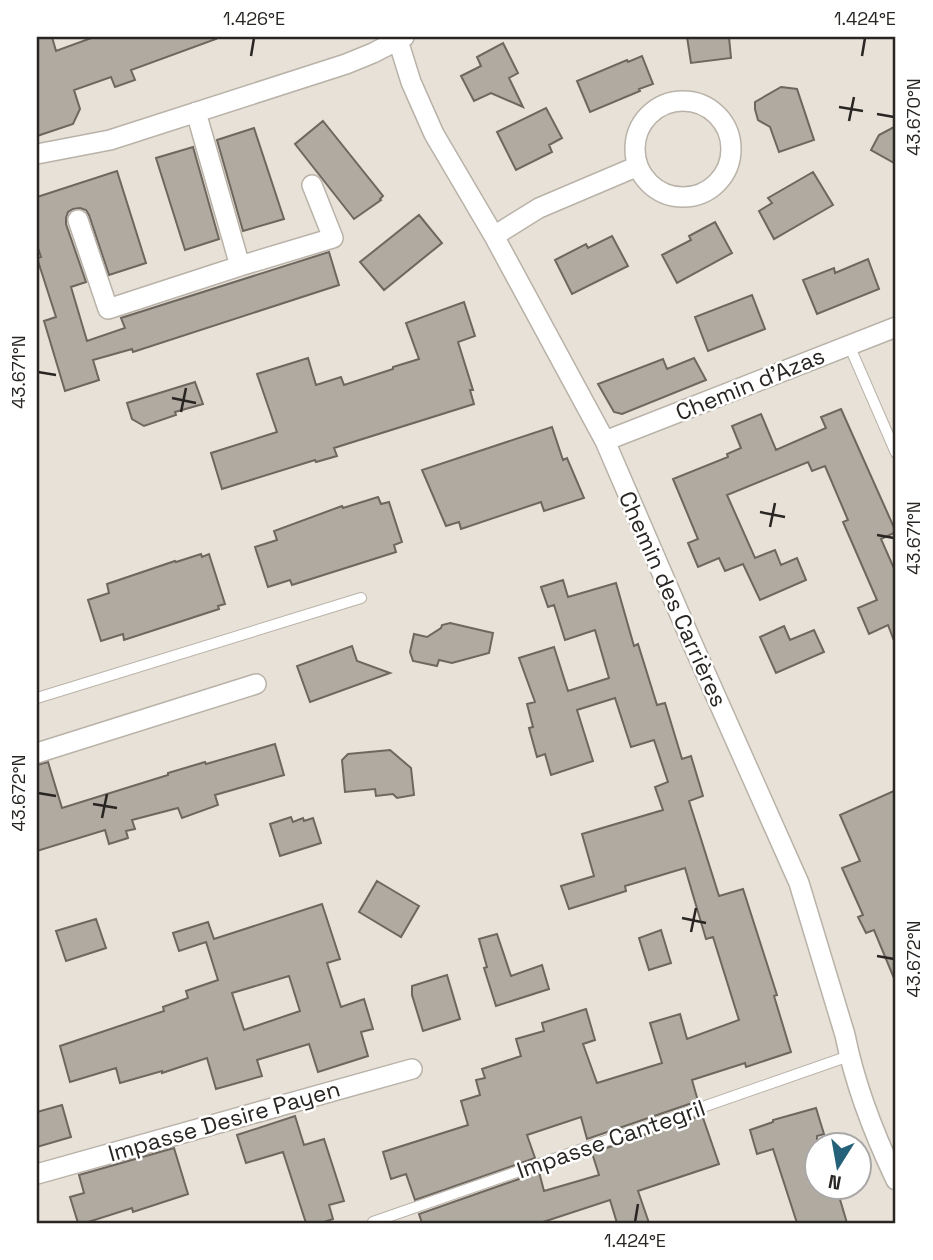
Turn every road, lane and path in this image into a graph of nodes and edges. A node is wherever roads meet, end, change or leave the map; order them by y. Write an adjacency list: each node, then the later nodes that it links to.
1 (399, 38): 2 (street); 7 (street, Chemin des Carrières)
2 (196, 112): 3 (street); 8 (street)
3 (37, 153)
4 (638, 166): 4 (street); 7 (street)
5 (312, 185): 8 (street)
6 (78, 220): 8 (street)
7 (494, 236): 11 (street, Chemin des Carrières)
8 (240, 265)
9 (896, 327): 10 (street, Chemin d'Azas)
10 (849, 345): 11 (street, Chemin d'Azas); 12 (lane)
11 (605, 441): 17 (street, Chemin des Carrières)
12 (896, 453)
13 (361, 598): 15 (lane)
14 (256, 684): 16 (street)
15 (37, 698)
16 (37, 753)
17 (849, 1056): 20 (street, Chemin des Carrières); 21 (lane, Impasse Cantegril)
18 (412, 1069): 19 (street, Impasse Desire Payen)
19 (37, 1174)
20 (896, 1180)
21 (373, 1222)

